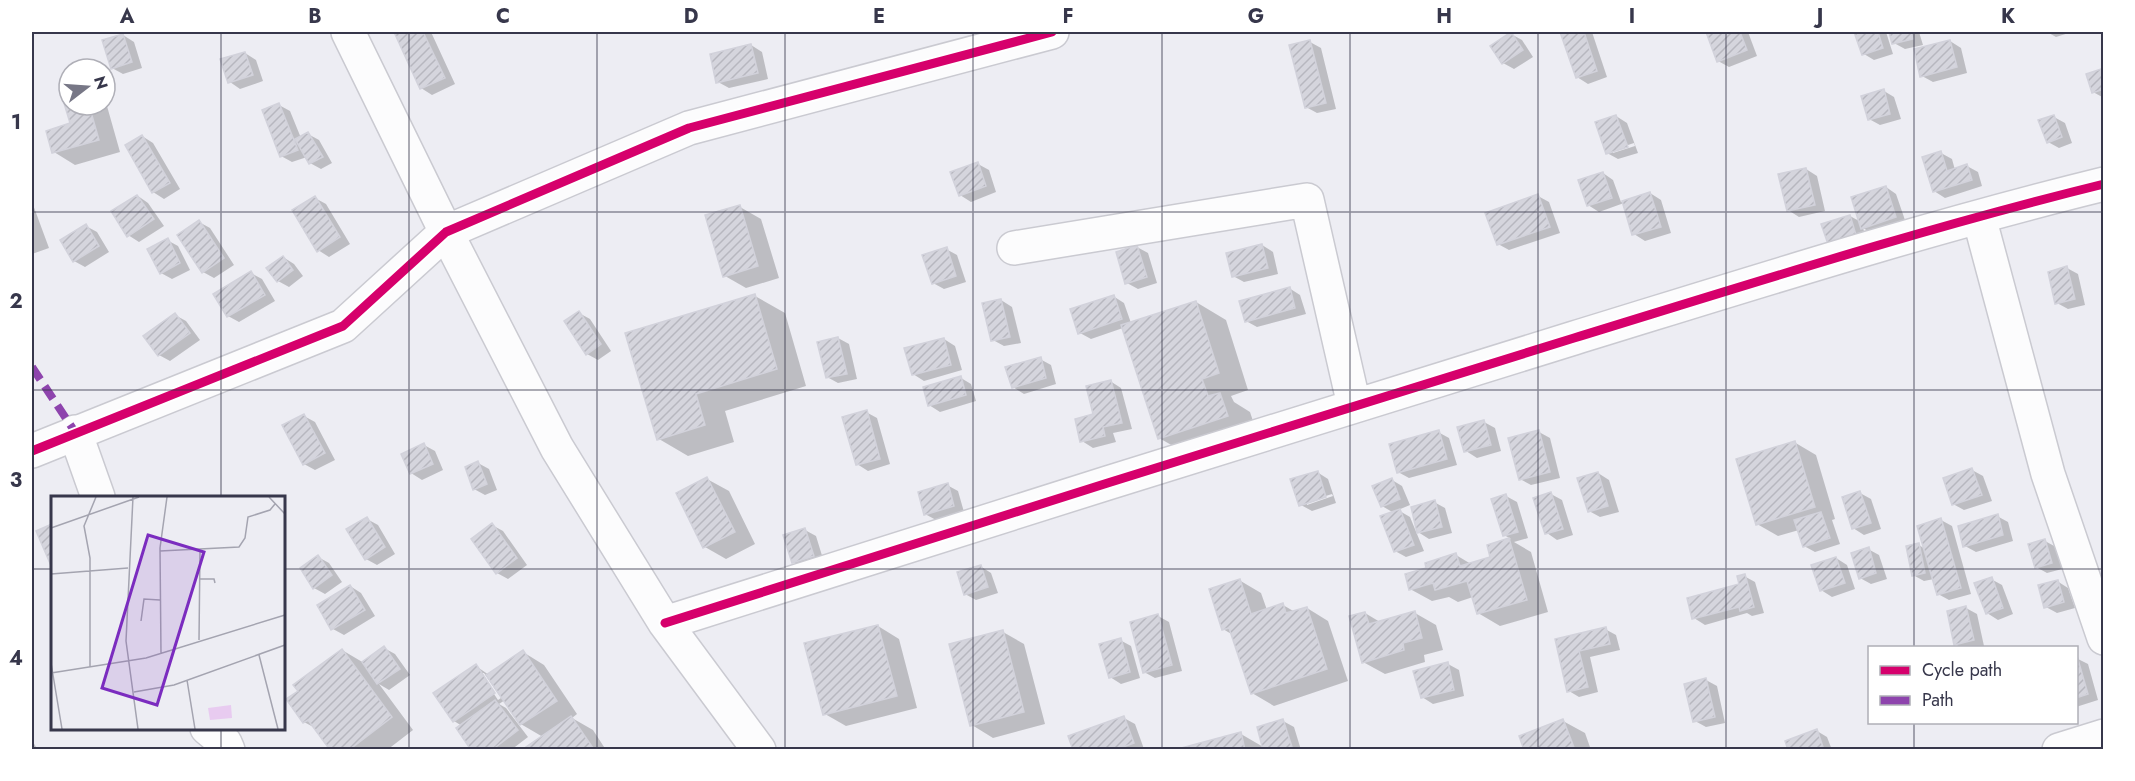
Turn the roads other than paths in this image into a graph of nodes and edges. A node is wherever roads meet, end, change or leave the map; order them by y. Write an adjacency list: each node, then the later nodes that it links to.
1 (348, 32): 5 (street)
2 (1052, 32): 5 (street)
3 (2103, 184): 4 (street)
4 (1979, 217): 7 (street); 12 (street)
5 (446, 232): 8 (street); 11 (street)
6 (1014, 248): 7 (street)
7 (1354, 405): 11 (street)
8 (75, 432): 9 (street); 10 (street)
9 (32, 451)
10 (97, 496)
11 (665, 623): 16 (street)
12 (2103, 638)
13 (208, 730): 15 (street)
14 (2103, 736): 17 (street)
15 (228, 750)
16 (759, 750)
17 (2059, 750)

